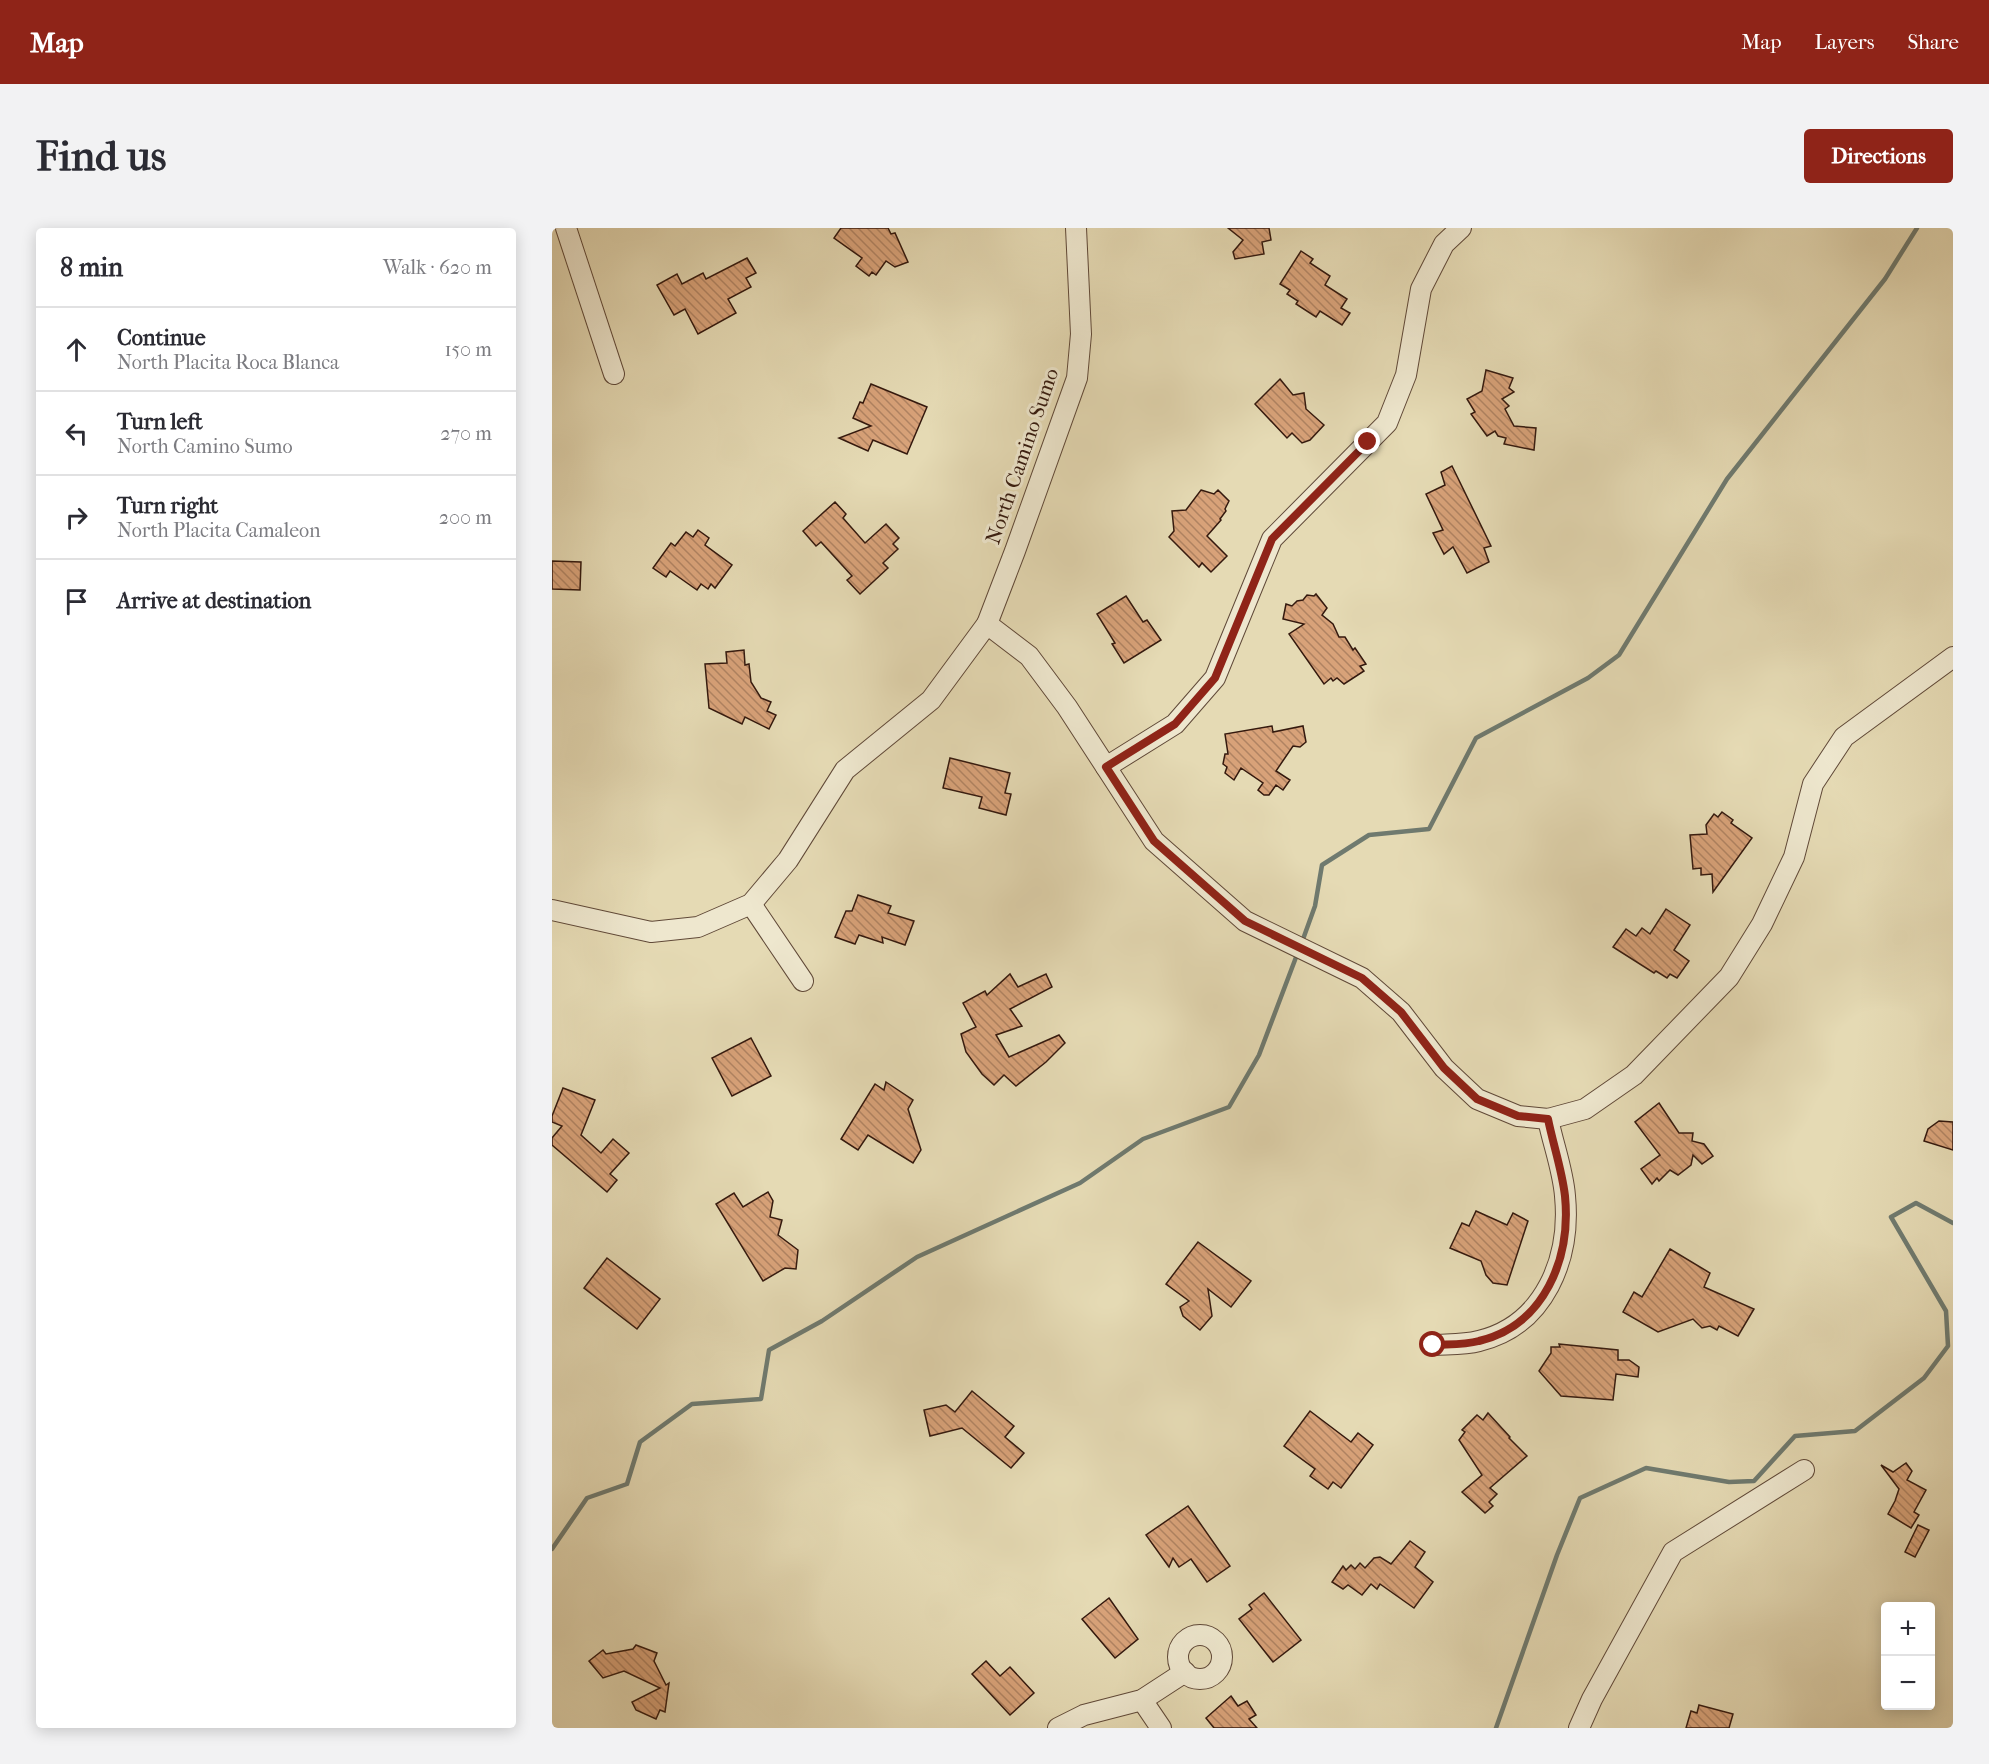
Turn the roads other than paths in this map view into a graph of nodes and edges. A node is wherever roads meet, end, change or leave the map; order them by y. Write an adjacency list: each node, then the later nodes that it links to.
1 (566, 228): 4 (street)
2 (1076, 228): 5 (street, North Camino Sumo)
3 (1461, 228): 7 (street)
4 (614, 374)
5 (987, 624): 7 (street); 8 (street, North Camino Sumo)
6 (1953, 657): 11 (street)
7 (1106, 767): 11 (street)
8 (751, 904): 9 (street, North Camino Sumo); 10 (street)
9 (552, 910)
10 (803, 981)
11 (1548, 1119): 12 (street)
12 (1433, 1345)
13 (1804, 1470): 18 (street)
14 (1185, 1672): 15 (street)
15 (1142, 1700): 16 (street); 17 (street)
16 (1058, 1728)
17 (1161, 1728)
18 (1579, 1728)

